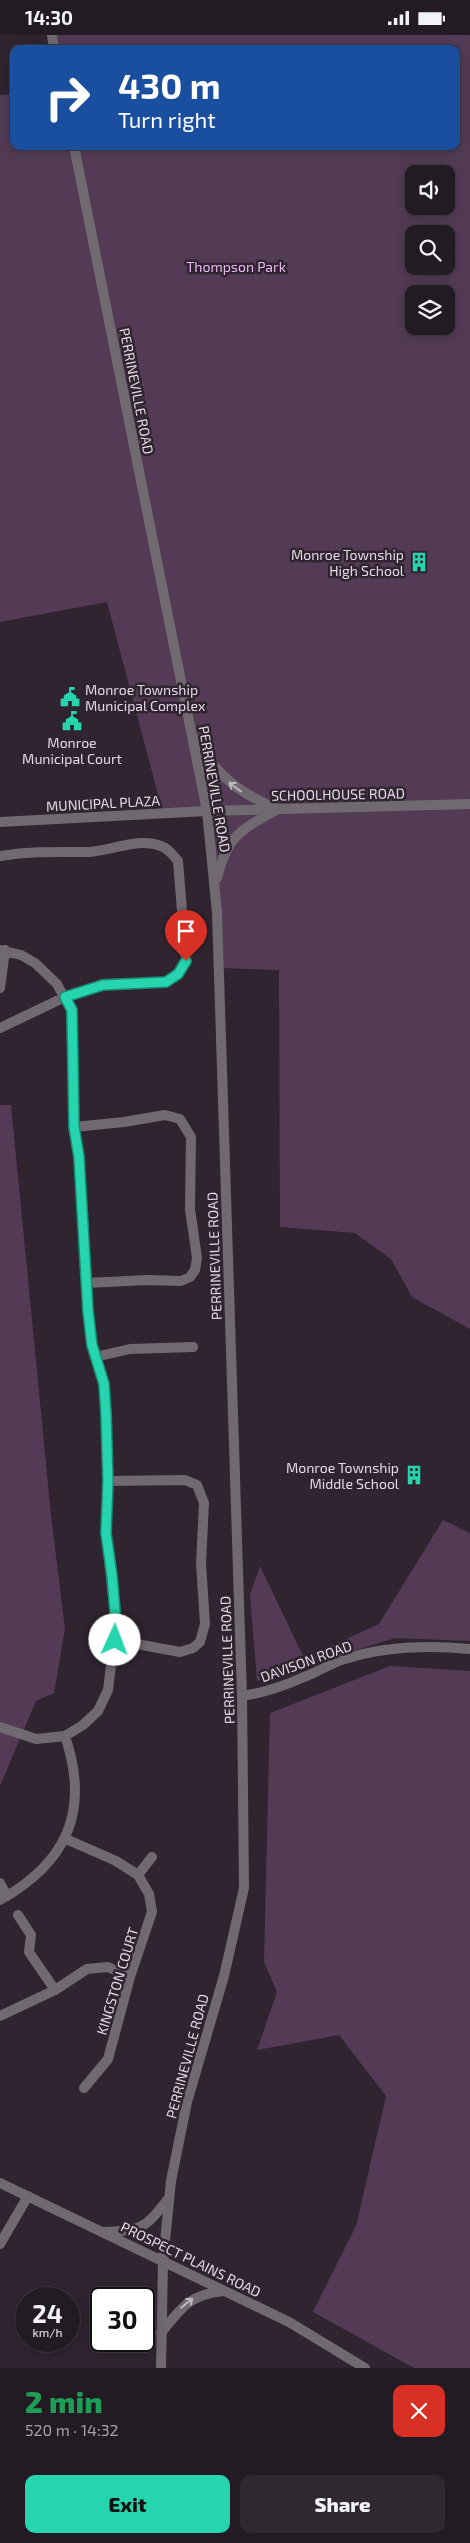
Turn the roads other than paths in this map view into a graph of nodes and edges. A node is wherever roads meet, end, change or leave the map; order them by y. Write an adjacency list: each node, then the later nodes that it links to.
1 (75, 150): 2 (street, PERRINEVILLE ROAD)
2 (192, 734): 4 (street, one-way to 2); 5 (street, PERRINEVILLE ROAD)
3 (470, 804): 4 (street, SCHOOLHOUSE ROAD)
4 (278, 809): 5 (street, SCHOOLHOUSE ROAD); 8 (street)
5 (207, 811): 6 (street, MUNICIPAL PLAZA); 8 (street, PERRINEVILLE ROAD)
6 (0, 822)
7 (0, 856): 11 (street)
8 (216, 886): 20 (street, PERRINEVILLE ROAD)
9 (3, 950): 10 (street); 11 (street)
10 (0, 988)
11 (65, 997): 12 (street); 13 (street)
12 (0, 1028)
13 (74, 1127): 14 (street); 14 (street)
14 (86, 1283): 16 (street)
15 (193, 1347): 16 (street)
16 (95, 1357): 17 (street)
17 (108, 1481): 18 (street); 18 (street)
18 (115, 1640): 22 (street)
19 (470, 1649): 20 (street, DAVISON ROAD)
20 (242, 1696): 35 (street, PERRINEVILLE ROAD)
21 (0, 1727): 22 (street)
22 (65, 1736): 23 (street)
23 (66, 1839): 25 (street); 27 (street)
24 (152, 1857): 25 (street)
25 (138, 1875): 29 (street, KINGSTON COURT)
26 (0, 1883): 27 (street)
27 (4, 1898)
28 (18, 1915): 30 (street)
29 (130, 1977): 30 (street); 32 (street, KINGSTON COURT)
30 (55, 1990): 31 (street)
31 (0, 2016)
32 (84, 2089)
33 (0, 2183): 34 (street, PROSPECT PLAINS ROAD)
34 (28, 2196): 36 (street, PROSPECT PLAINS ROAD); 37 (street)
35 (168, 2198): 36 (street); 38 (street, PERRINEVILLE ROAD)
36 (102, 2232): 38 (street, PROSPECT PLAINS ROAD)
37 (0, 2244)
38 (163, 2261): 39 (street, PROSPECT PLAINS ROAD); 40 (street, PERRINEVILLE ROAD)
39 (224, 2291): 40 (street, one-way to 39); 42 (street, PROSPECT PLAINS ROAD)
40 (161, 2333): 41 (street, PERRINEVILLE ROAD)
41 (161, 2368)
42 (366, 2368)

